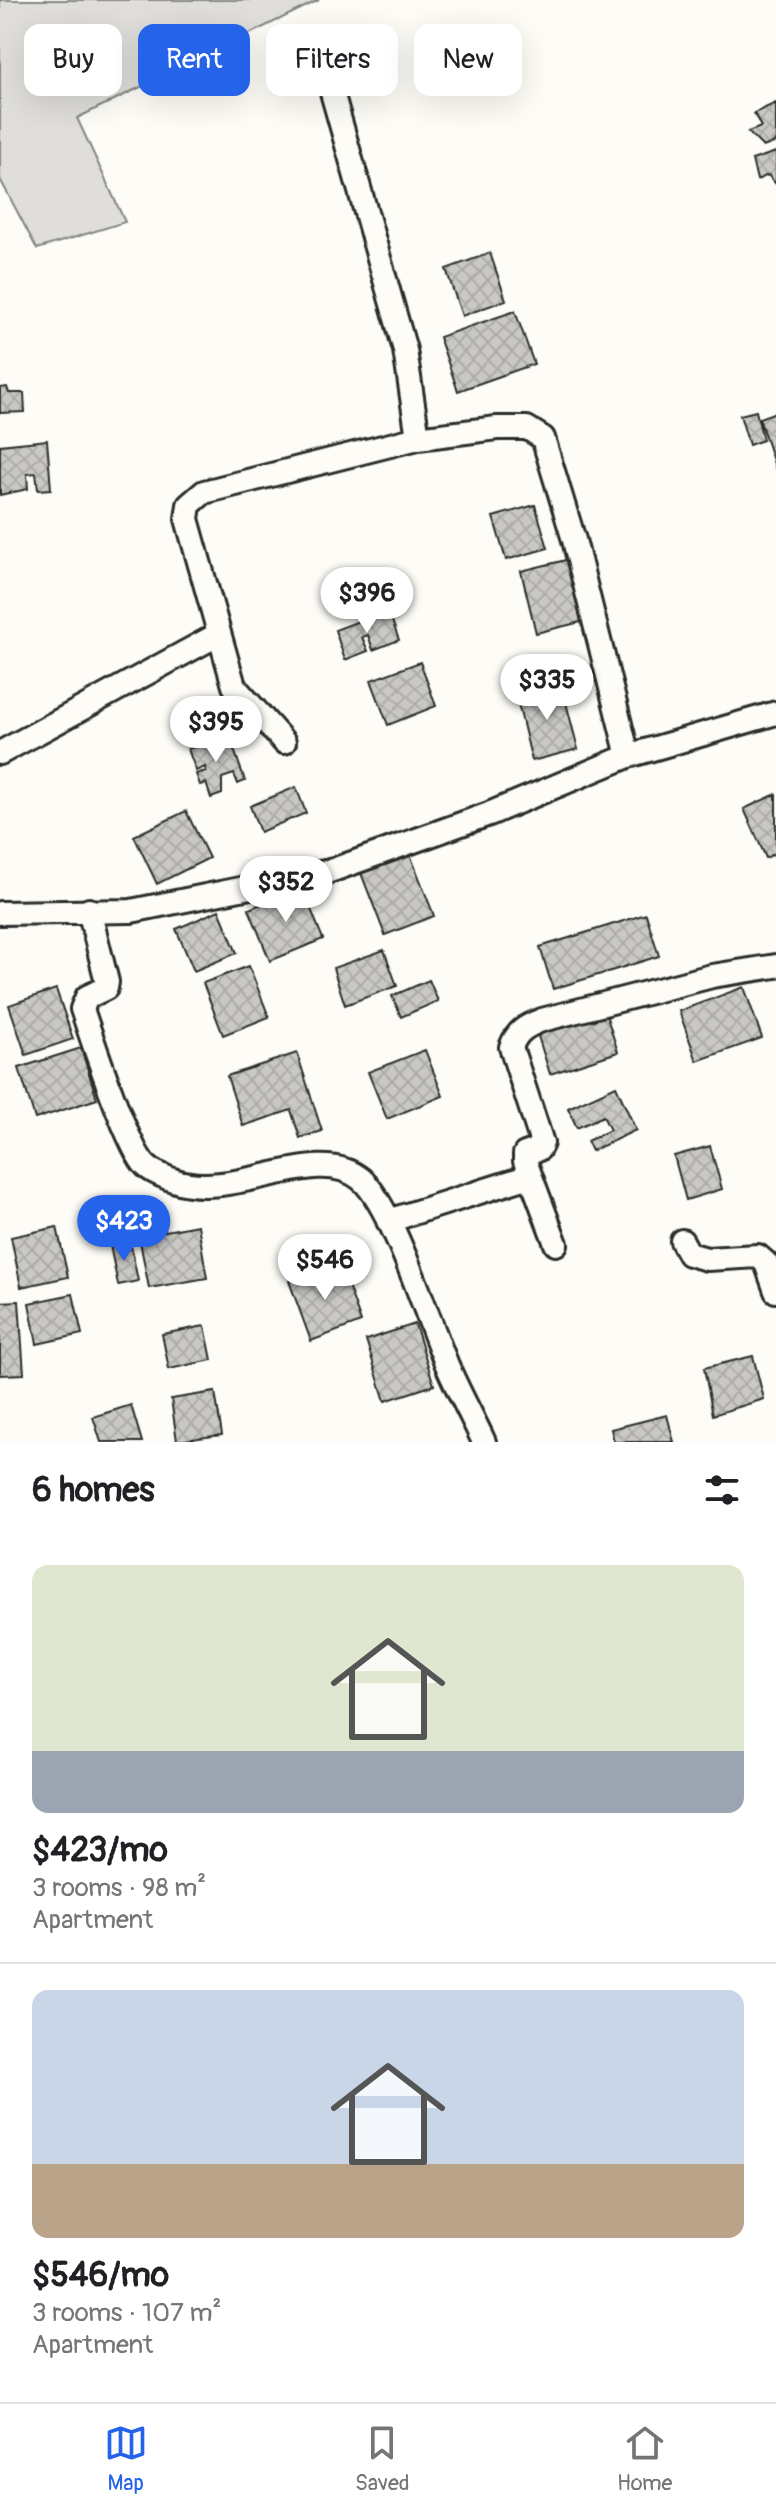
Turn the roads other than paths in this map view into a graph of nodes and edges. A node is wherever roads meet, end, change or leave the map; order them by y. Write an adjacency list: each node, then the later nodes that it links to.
1 (333, 96): 2 (street)
2 (418, 438): 3 (street); 7 (street)
3 (219, 634): 5 (street); 6 (street)
4 (776, 713): 7 (street)
5 (284, 742)
6 (0, 753)
7 (628, 756): 8 (street)
8 (89, 910): 9 (street); 12 (street)
9 (0, 913)
10 (776, 966): 11 (street)
11 (530, 1176): 12 (street); 14 (street)
12 (388, 1221): 16 (street)
13 (682, 1241): 15 (street)
14 (556, 1244)
15 (776, 1291)
16 (484, 1442)

